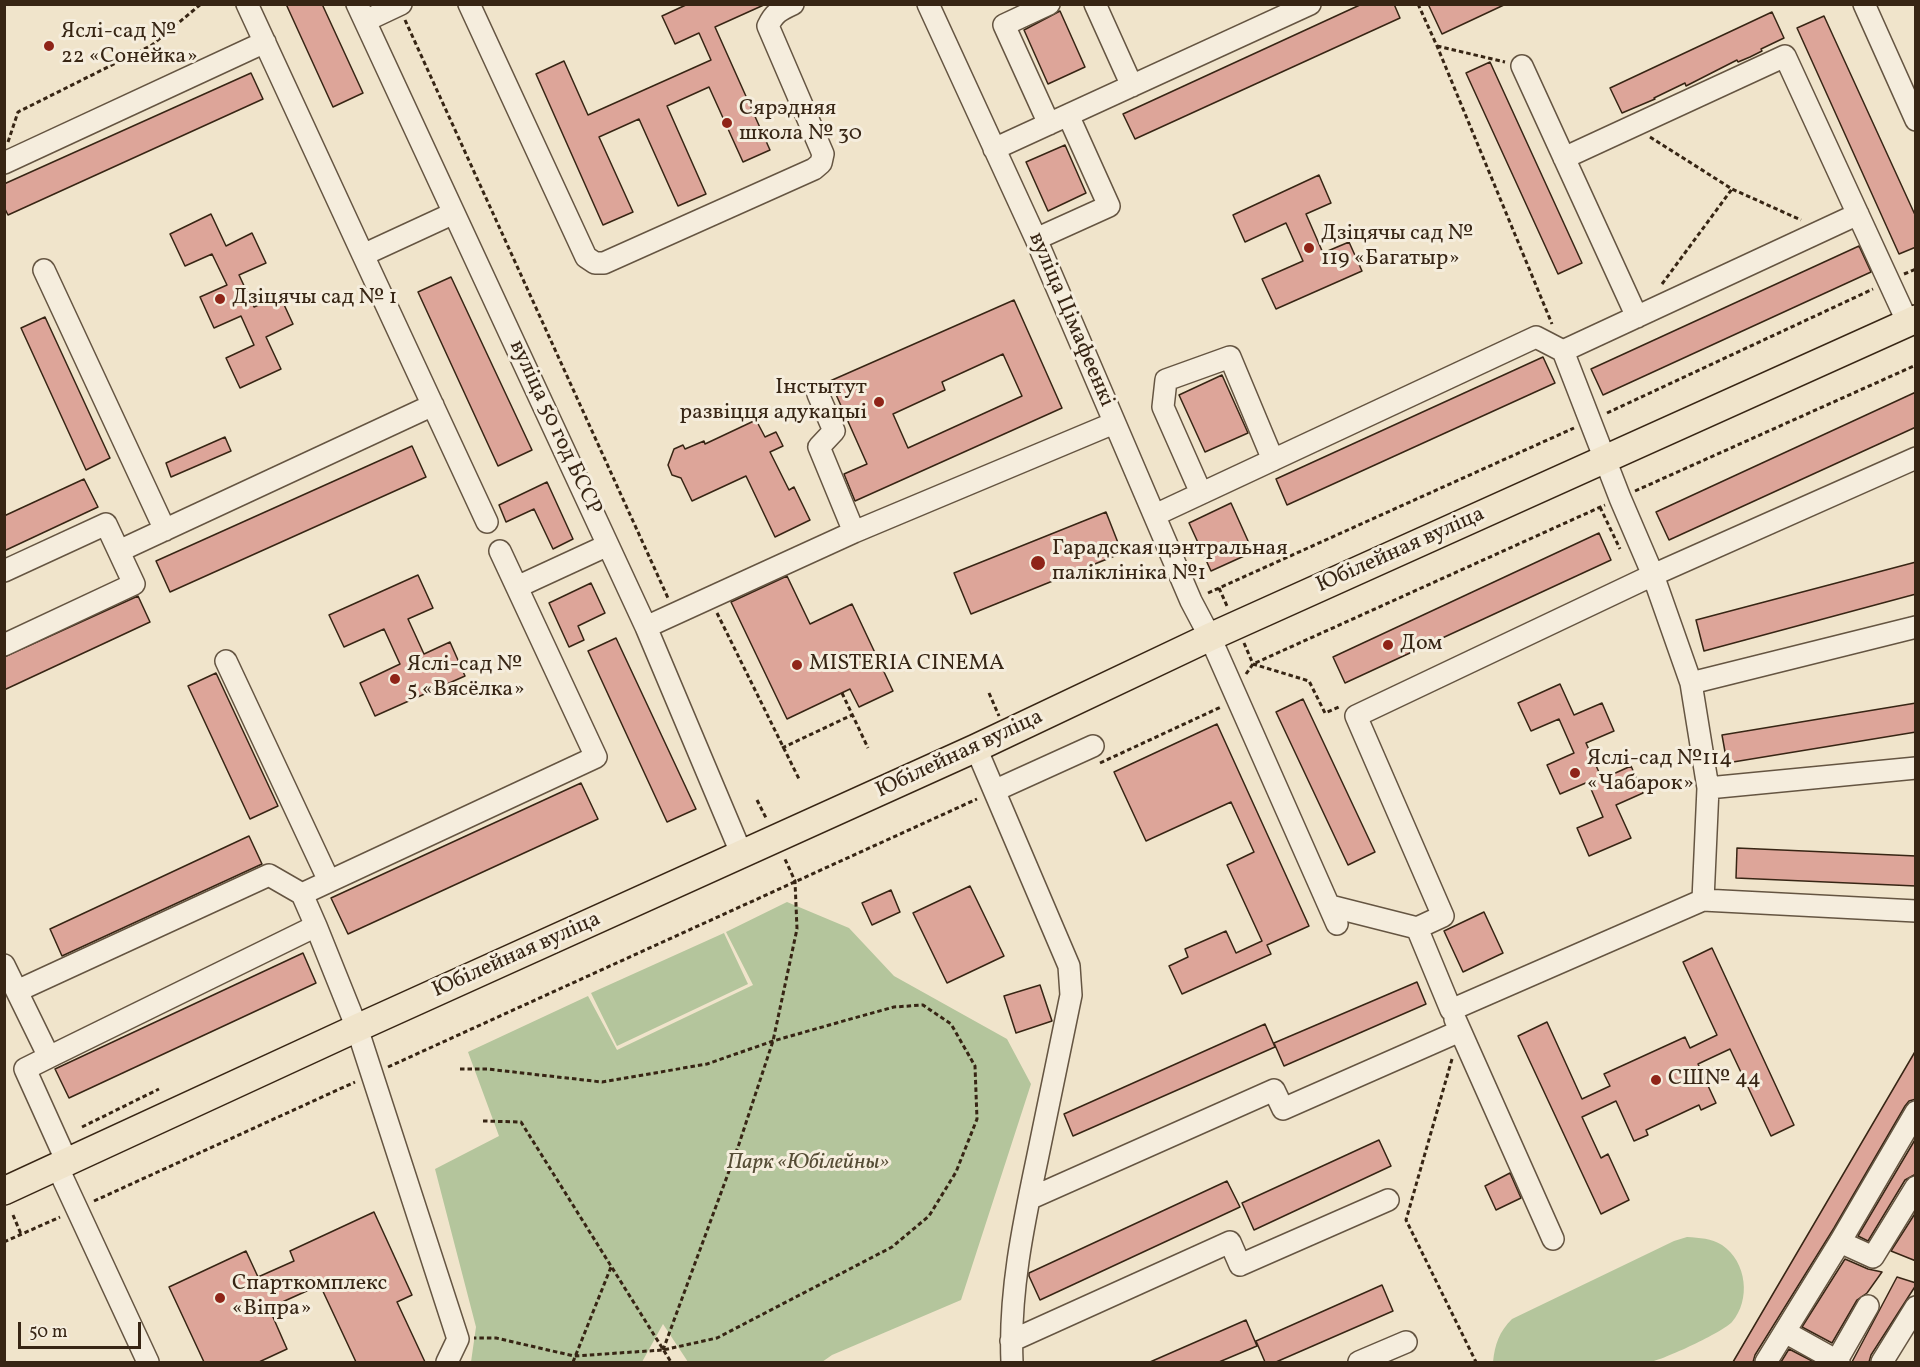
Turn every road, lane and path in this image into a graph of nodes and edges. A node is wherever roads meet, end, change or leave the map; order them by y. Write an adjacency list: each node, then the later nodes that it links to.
1 (201, 4): 21 (path)
2 (247, 4): 13 (street)
3 (469, 4): 4 (street)
4 (793, 4)
5 (928, 4): 20 (street, вуліца Цімафеенкі)
6 (1049, 4): 17 (street)
7 (1095, 4): 16 (street)
8 (1310, 4): 16 (street)
9 (1418, 4): 14 (path)
10 (1864, 4): 18 (street)
11 (400, 5): 12 (street); 63 (path)
12 (361, 13): 25 (street, вуліца 50 год БССР)
13 (265, 42): 23 (street); 29 (street)
14 (1437, 46): 15 (path); 36 (path)
15 (1522, 66): 22 (street)
16 (1132, 86): 17 (street)
17 (1058, 120): 20 (street); 28 (street)
18 (1916, 120)
19 (1633, 126): 22 (street); 24 (path); 26 (street)
20 (994, 149): 28 (street, вуліца Цімафеенкі)
21 (4, 152)
22 (1564, 158): 34 (street)
23 (4, 163)
24 (1732, 189): 27 (path); 33 (path)
25 (454, 213): 29 (street); 52 (street, вуліца 50 год БССР)
26 (1858, 214): 27 (street); 32 (street)
27 (1824, 231): 34 (street)
28 (1036, 239): 41 (street, вуліца Цімафеенкі)
29 (363, 255): 39 (street)
30 (1916, 268): 32 (path)
31 (44, 270): 50 (street)
32 (1889, 281): 35 (street); 40 (path)
33 (1658, 289)
34 (1637, 317): 36 (street)
35 (1912, 321): 42 (main road, Юбілейная вуліца)
36 (1563, 351): 40 (street); 44 (street)
37 (1916, 365): 46 (path)
38 (818, 394): 51 (street)
39 (433, 405): 49 (street); 50 (street)
40 (1590, 421): 42 (street); 59 (path)
41 (1114, 423): 48 (street, вуліца Цімафеенкі); 51 (street)
42 (1604, 458): 46 (street); 66 (main road, Юбілейная вуліца)
43 (1916, 458): 57 (street)
44 (1274, 460): 45 (street); 45 (street)
45 (1201, 493): 48 (street)
46 (1620, 498): 47 (path); 57 (street)
47 (1600, 507): 55 (path); 70 (path)
48 (1155, 514): 66 (street, вуліца Цімафеенкі)
49 (487, 522)
50 (165, 530): 53 (street)
51 (854, 532): 61 (street)
52 (608, 544): 58 (street); 64 (street, вуліца 50 год БССР)
53 (119, 551): 56 (street); 68 (street)
54 (500, 551): 58 (street)
55 (1622, 554)
56 (4, 571)
57 (1653, 575): 71 (street); 95 (street)
58 (517, 587): 89 (street)
59 (1219, 588): 60 (path); 62 (path)
60 (1199, 597)
61 (710, 598): 63 (street); 78 (path)
62 (1228, 608)
63 (675, 614): 64 (street)
64 (646, 627): 88 (street, вуліца 50 год БССР)
65 (1916, 627): 71 (street)
66 (1210, 637): 72 (street, вуліца Цімафеенкі); 80 (main road, Юбілейная вуліца)
67 (1243, 642): 70 (path)
68 (4, 645)
69 (226, 661): 89 (street)
70 (1253, 664): 72 (path)
71 (1691, 683): 83 (street)
72 (1235, 691): 77 (path); 95 (street, вуліца Цімафеенкі)
73 (842, 693): 75 (path)
74 (989, 693): 76 (path)
75 (852, 715): 78 (path); 79 (path)
76 (1000, 718)
77 (1093, 746): 84 (street)
78 (782, 748): 82 (path)
79 (867, 748)
80 (976, 748): 84 (street); 88 (main road, Юбілейная вуліца)
81 (1916, 768): 83 (street)
82 (800, 781)
83 (1708, 788): 92 (street)
84 (996, 790): 90 (path); 111 (street)
85 (757, 800): 86 (path)
86 (768, 822)
87 (782, 853): 90 (path)
88 (742, 855): 99 (main road, Юбілейная вуліца)
89 (329, 881): 91 (street)
90 (795, 881): 101 (path); 104 (path)
91 (302, 894): 94 (street); 97 (street)
92 (1703, 900): 93 (street); 98 (street)
93 (1916, 910)
94 (316, 926): 99 (street); 102 (street)
95 (1417, 928): 98 (street)
96 (4, 965): 97 (street)
97 (17, 990): 102 (street)
98 (1451, 1010): 100 (street)
99 (357, 1028): 104 (street); 109 (main road, Юбілейная вуліца)
100 (1460, 1031): 111 (street); 116 (street); 134 (path)
101 (772, 1041): 103 (path); 126 (path); 126 (path)
102 (49, 1057): 109 (street)
103 (460, 1069)
104 (372, 1075): 114 (path); 129 (street)
105 (159, 1089): 108 (path)
106 (1916, 1112): 118 (street)
107 (483, 1121): 119 (path)
108 (82, 1127)
109 (62, 1164): 113 (main road, Юбілейная вуліца); 114 (street)
110 (1916, 1187): 118 (street)
111 (1029, 1199): 124 (street)
112 (1388, 1200): 124 (street)
113 (9, 1203): 115 (path)
114 (77, 1209): 115 (path); 128 (street)
115 (21, 1234): 117 (path)
116 (1553, 1239)
117 (4, 1242)
118 (1840, 1242): 122 (street)
119 (611, 1267): 126 (path); 127 (path)
120 (1868, 1306): 136 (street)
121 (1916, 1307): 137 (street)
122 (1785, 1332): 135 (street); 136 (street)
123 (496, 1338): 127 (path)
124 (1011, 1341): 132 (street)
125 (1406, 1342): 133 (street)
126 (663, 1350): 127 (path); 131 (path)
127 (574, 1356): 130 (path)
128 (148, 1362)
129 (447, 1362)
130 (573, 1362)
131 (671, 1362)
132 (1012, 1362)
133 (1359, 1362)
134 (1476, 1362)
135 (1766, 1362)
136 (1837, 1362)
137 (1882, 1362)

